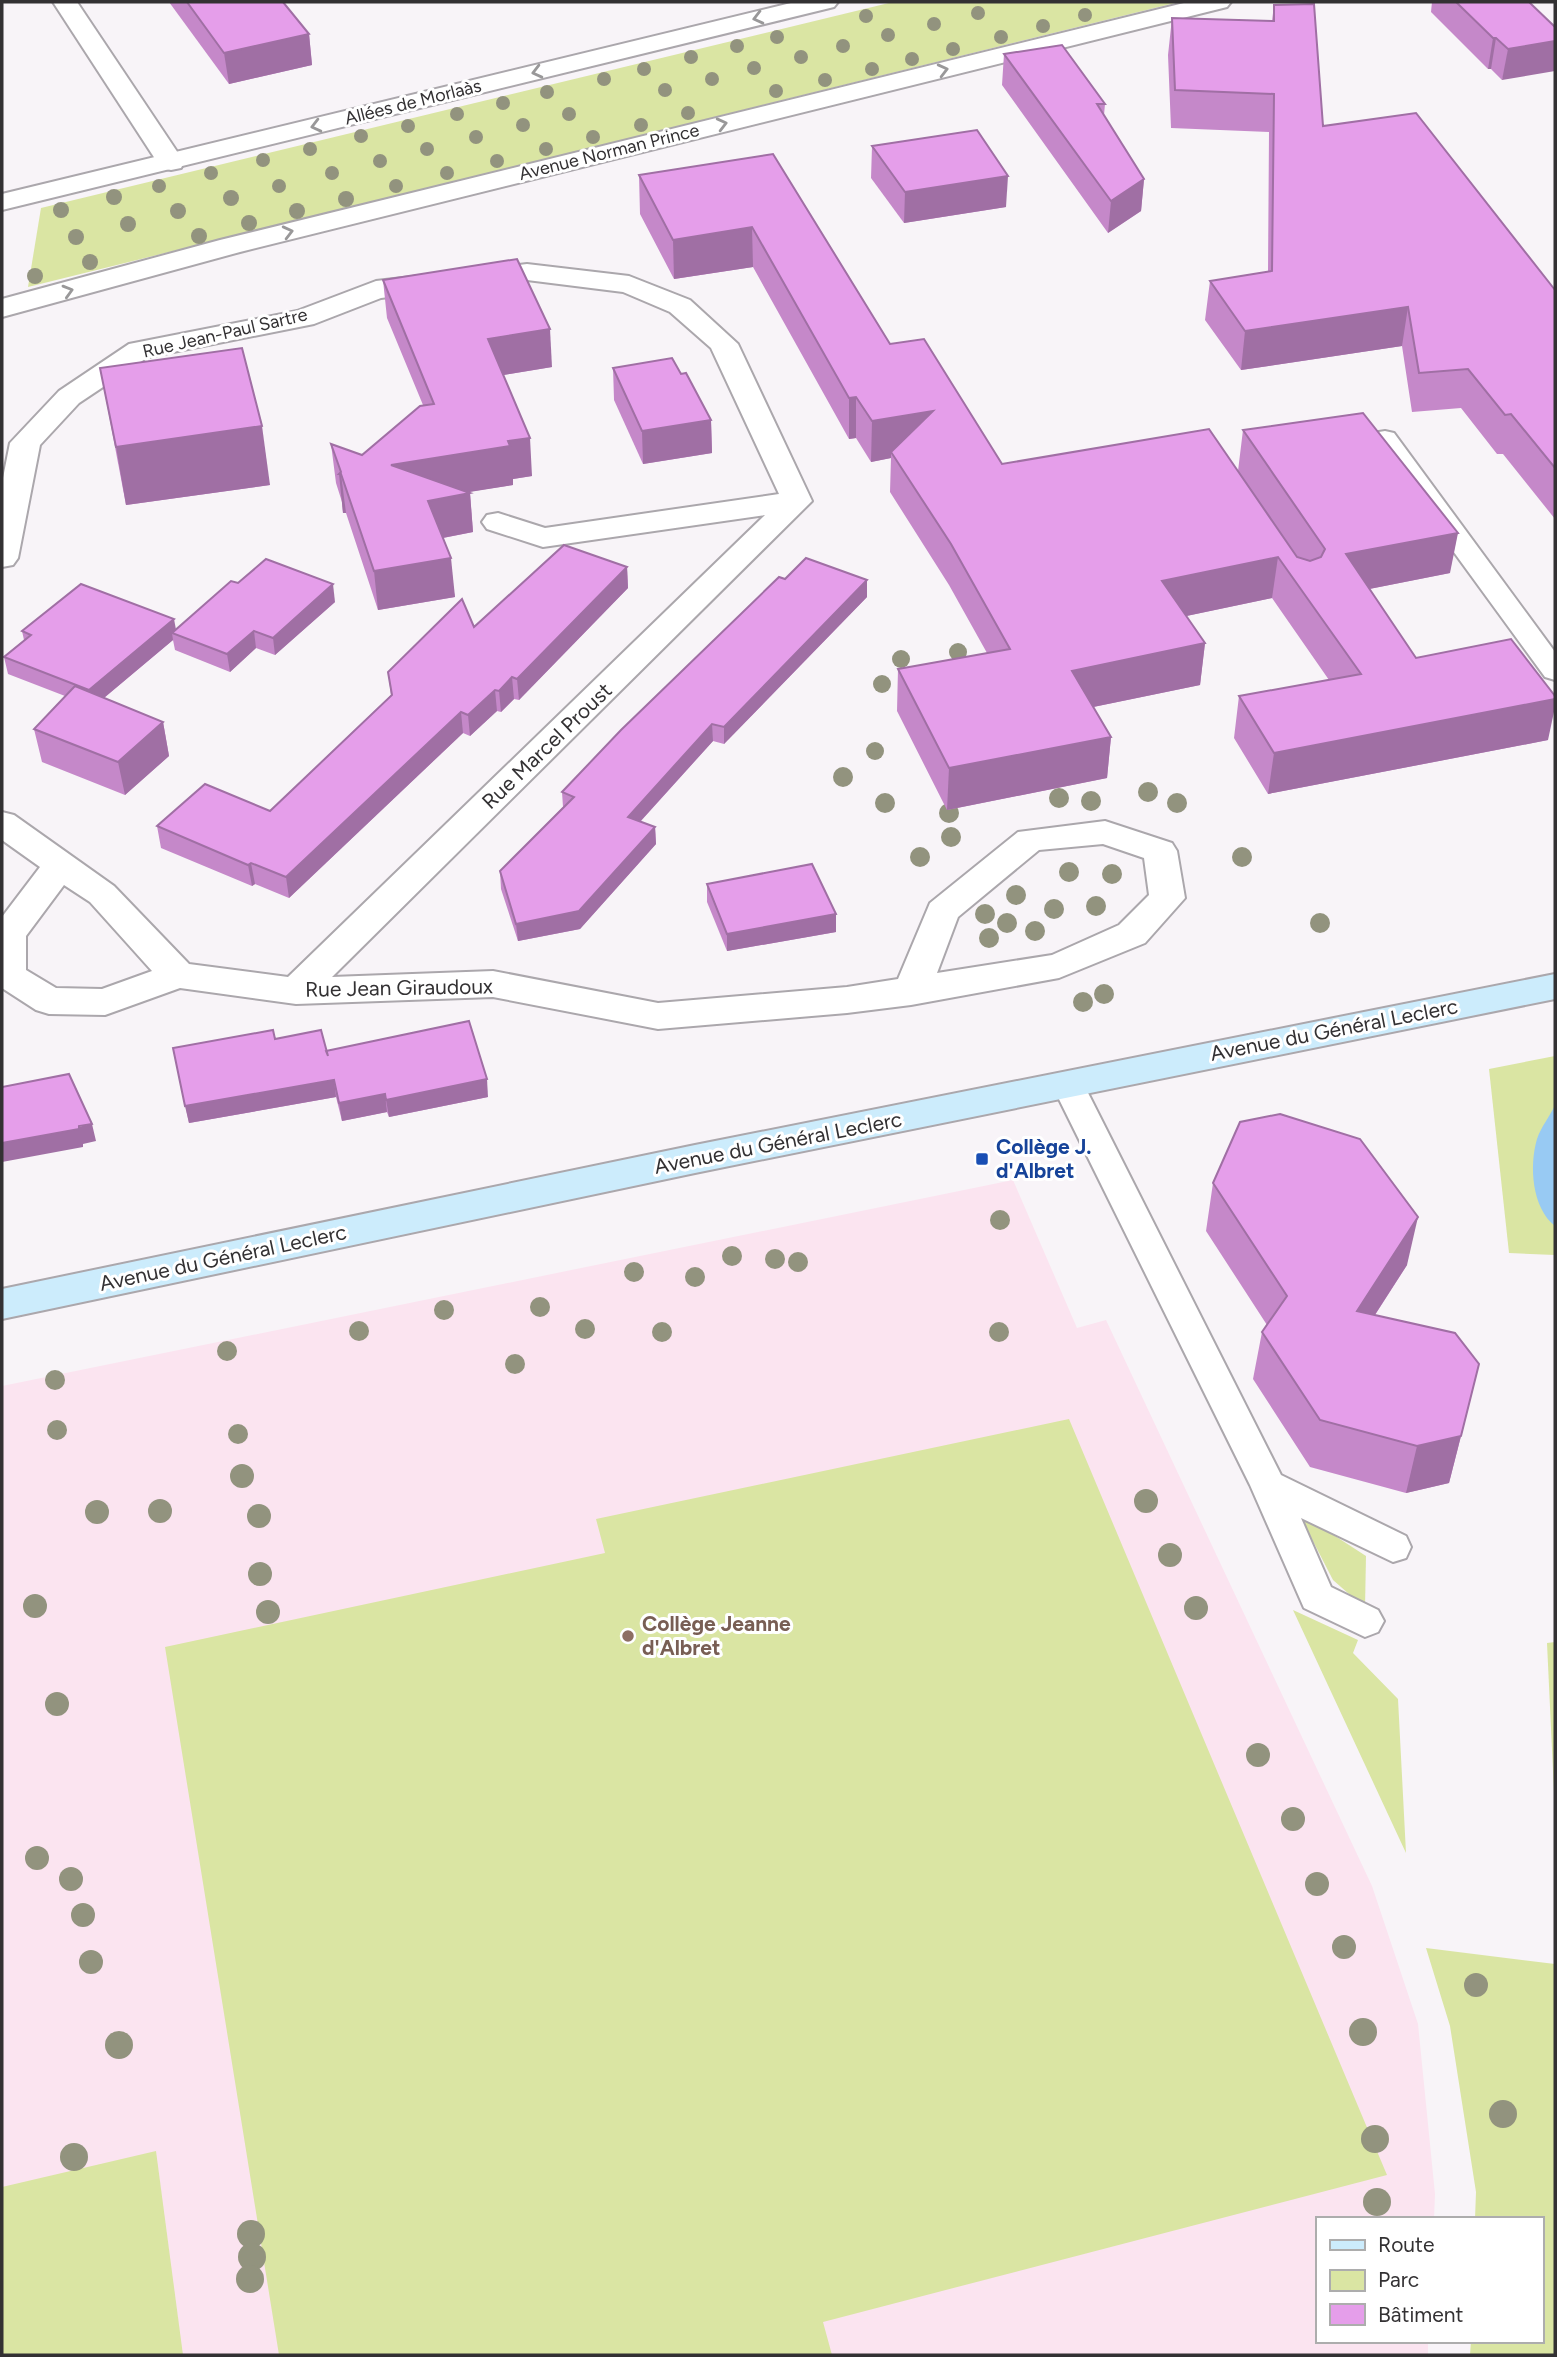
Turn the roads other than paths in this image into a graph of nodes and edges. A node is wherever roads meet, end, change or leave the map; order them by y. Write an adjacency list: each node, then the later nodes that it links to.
1 (65, 2): 4 (street)
2 (825, 2): 4 (street, Allées de Morlaàs, one-way to 4)
3 (1218, 2): 6 (street, Avenue Norman Prince, one-way to 3)
4 (171, 162): 5 (street, Allées de Morlaàs)
5 (2, 202)
6 (2, 308)
7 (1320, 449): 11 (lane)
8 (797, 501): 9 (street); 10 (street, Rue Jean-Paul Sartre); 16 (street, Rue Marcel Proust)
9 (498, 522)
10 (3, 551)
11 (1555, 671)
12 (2, 823): 13 (street)
13 (60, 865): 14 (street); 14 (street, Rue Jean Giraudoux)
14 (178, 975): 16 (street, Rue Jean Giraudoux)
15 (1555, 986): 18 (main road, Avenue du Général Leclerc)
16 (296, 991): 17 (street, Rue Jean Giraudoux)
17 (911, 992): 17 (street, Rue Jean Giraudoux)
18 (1068, 1085): 19 (main road, Avenue du Général Leclerc); 20 (lane)
19 (2, 1304)
20 (1268, 1485): 21 (lane); 22 (lane)
21 (1393, 1548)
22 (1364, 1621)

